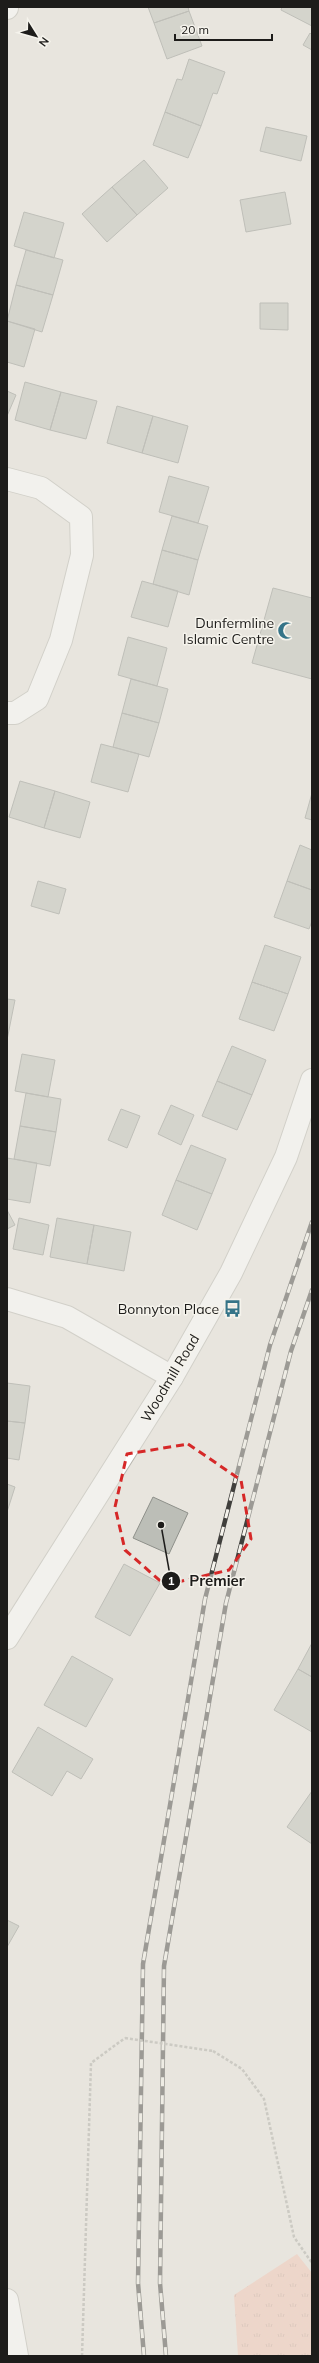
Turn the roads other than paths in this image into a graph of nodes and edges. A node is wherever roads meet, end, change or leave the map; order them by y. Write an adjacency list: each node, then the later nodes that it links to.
1 (7, 479): 2 (street)
2 (7, 713)
3 (312, 1080): 5 (street, Woodmill Road)
4 (7, 1298): 5 (street)
5 (172, 1377): 6 (street, Woodmill Road)
6 (7, 1638)
7 (7, 2300): 8 (street)
8 (17, 2356)

